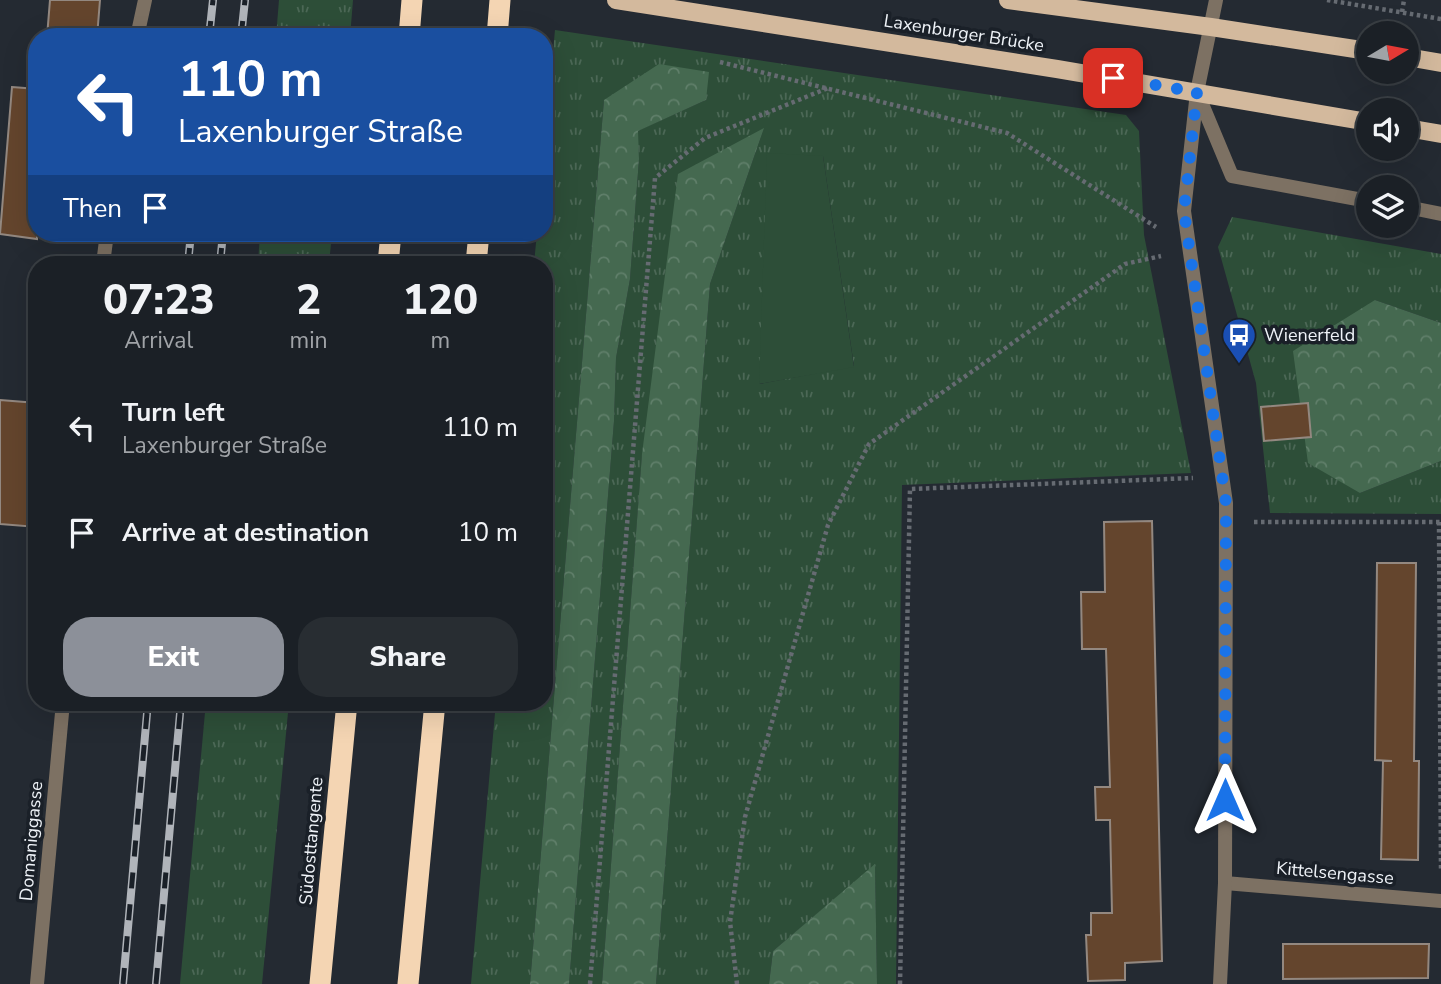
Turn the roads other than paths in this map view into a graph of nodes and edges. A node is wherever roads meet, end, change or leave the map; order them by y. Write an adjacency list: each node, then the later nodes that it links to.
1 (145, 0): 8 (street)
2 (412, 0): 9 (highway)
3 (500, 0): 10 (highway)
4 (616, 0): 14 (main road, Laxenburger Brücke)
5 (1008, 0): 7 (main road)
6 (1216, 0): 7 (street)
7 (1211, 27): 11 (main road); 14 (street)
8 (139, 28)
9 (410, 28)
10 (498, 28)
11 (1356, 49)
12 (1419, 59): 13 (main road)
13 (1441, 63)
14 (1197, 92): 15 (main road, Laxenburger Brücke); 18 (street); 24 (street)
15 (1356, 120)
16 (1419, 130): 17 (main road)
17 (1441, 134)
18 (1356, 199)
19 (1419, 210): 20 (street)
20 (1441, 214)
21 (61, 711): 26 (street, Domaniggasse)
22 (346, 711): 27 (highway, Südosttangente)
23 (434, 711): 28 (highway)
24 (1225, 883): 25 (street, Kittelsengasse); 29 (street)
25 (1441, 901)
26 (37, 984)
27 (320, 984)
28 (408, 984)
29 (1220, 984)

